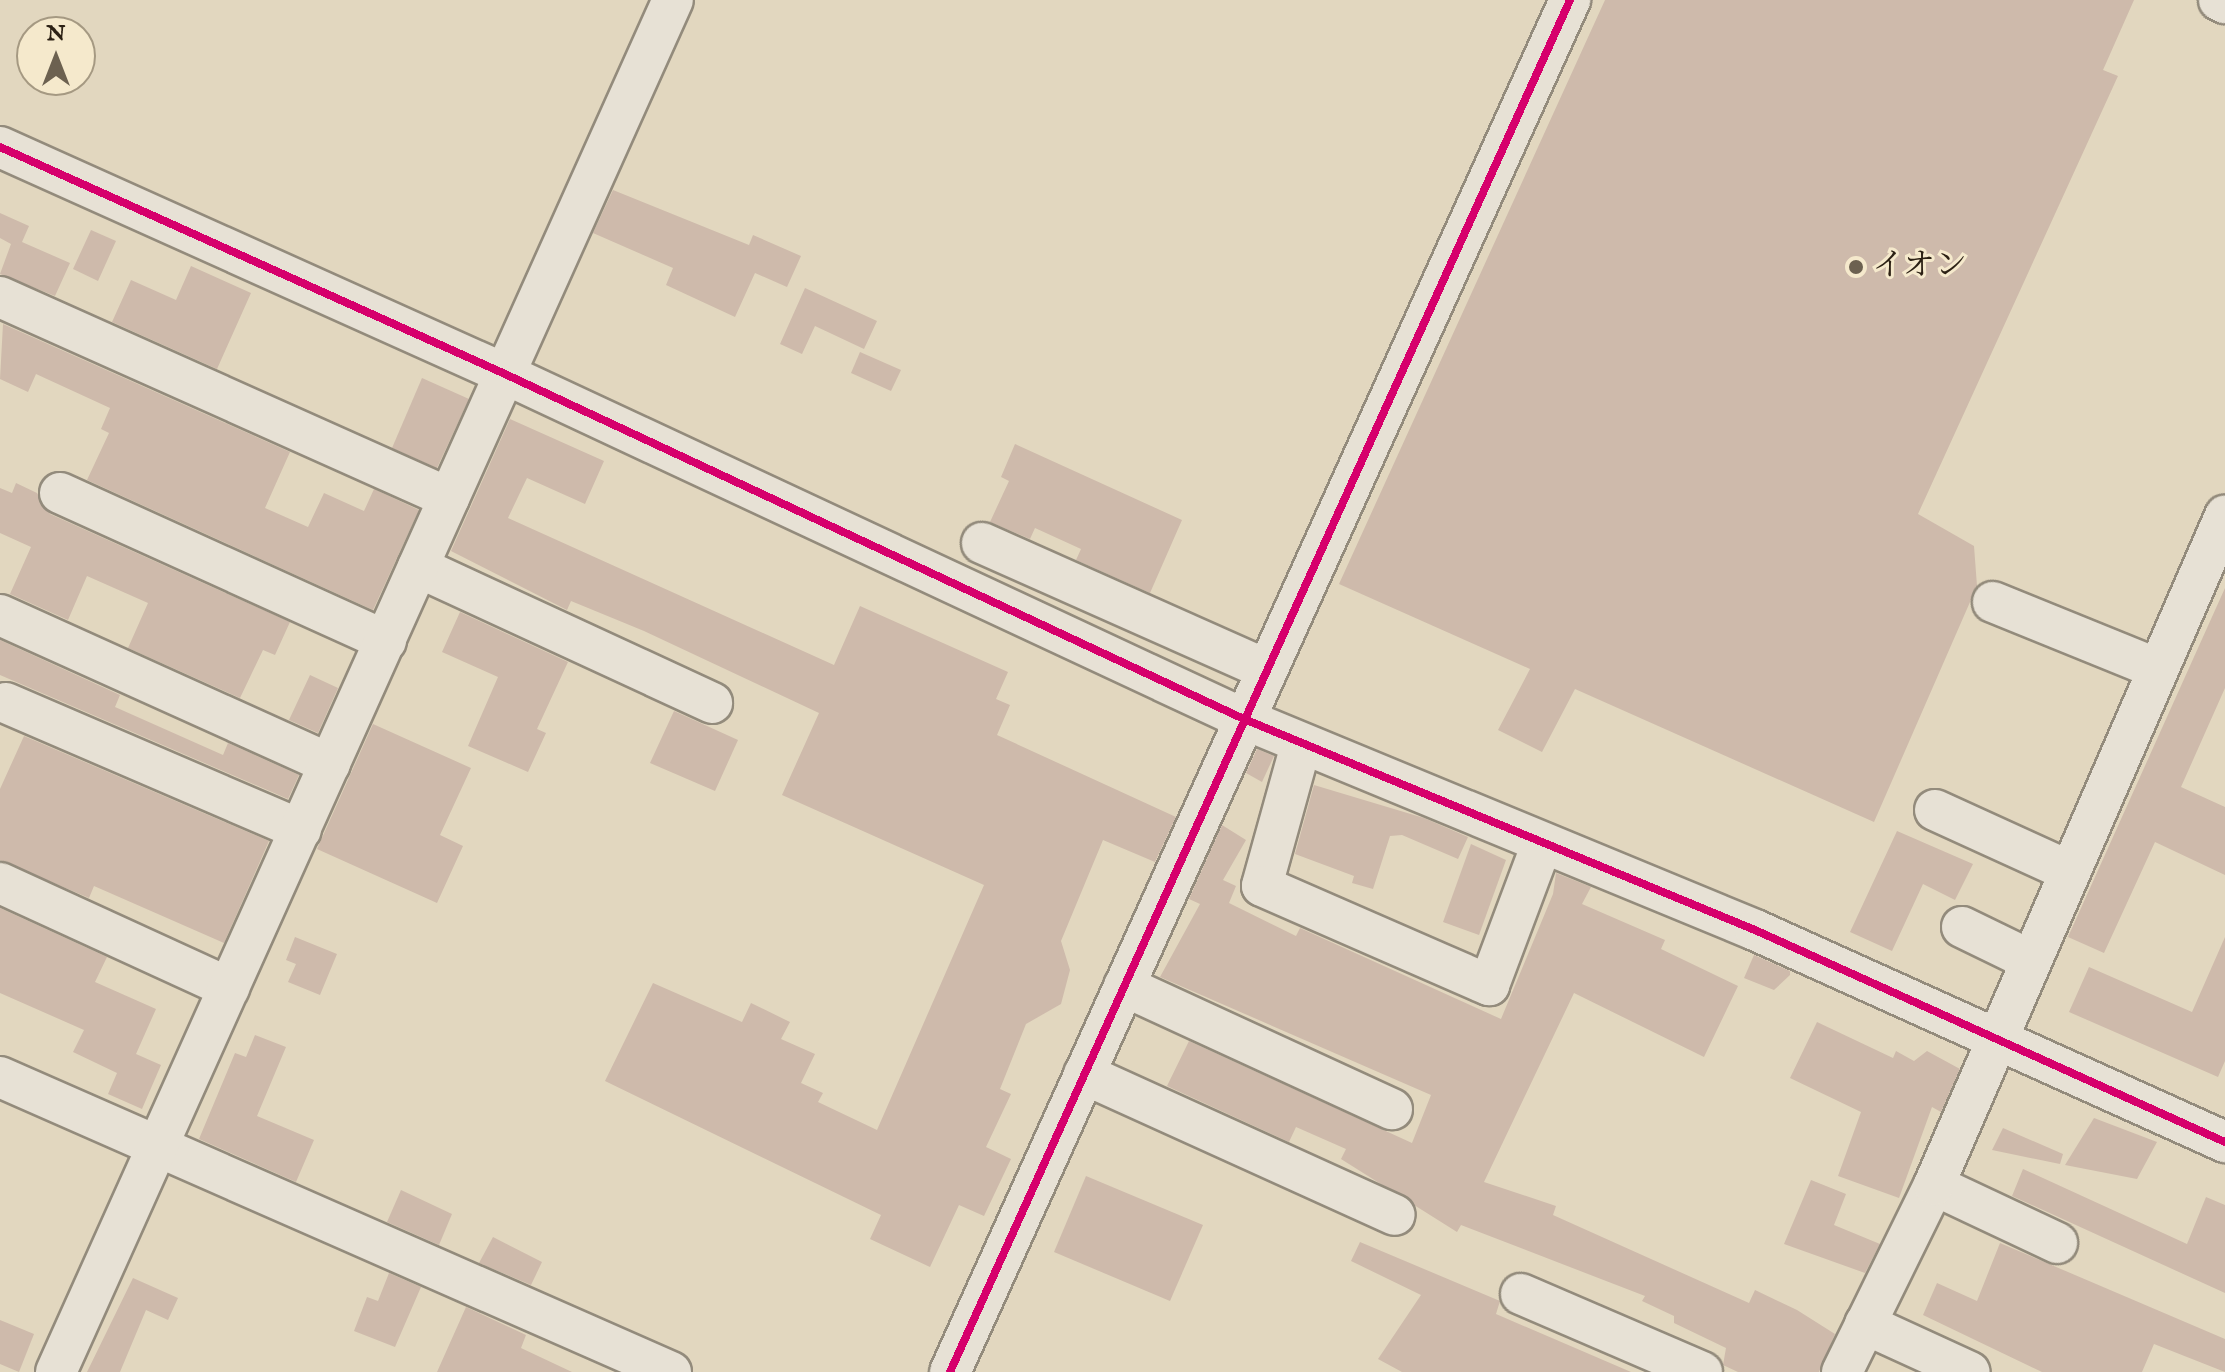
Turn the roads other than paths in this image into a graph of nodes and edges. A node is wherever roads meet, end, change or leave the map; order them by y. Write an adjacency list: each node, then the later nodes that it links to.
1 (673, 0): 7 (street)
2 (1570, 0): 17 (street)
3 (2219, 0): 4 (street)
4 (2225, 3)
5 (0, 147): 7 (street)
6 (0, 297): 9 (street)
7 (505, 374): 9 (street); 20 (street)
8 (60, 493): 15 (street)
9 (449, 498): 12 (street)
10 (2225, 516): 16 (street)
11 (982, 543): 17 (street)
12 (418, 567): 15 (street); 19 (street)
13 (1993, 602): 16 (street)
14 (0, 615): 22 (street)
15 (386, 641): 22 (street)
16 (2158, 669): 26 (street)
17 (1267, 670): 20 (street)
18 (6, 703): 24 (street)
19 (712, 703)
20 (1244, 719): 21 (street); 30 (street)
21 (1301, 745): 25 (street); 25 (street)
22 (330, 764): 24 (street)
23 (1935, 810): 26 (street)
24 (301, 830): 31 (street)
25 (1542, 844): 32 (street)
26 (2069, 871): 29 (street)
27 (0, 883): 31 (street)
28 (1962, 927): 29 (street)
29 (2030, 960): 32 (street)
30 (1124, 986): 33 (street); 35 (street)
31 (229, 988): 37 (street)
32 (1994, 1043): 36 (street); 38 (street)
33 (1084, 1074): 39 (street); 45 (street)
34 (0, 1077): 37 (street)
35 (1392, 1109)
36 (2225, 1142)
37 (157, 1149): 43 (street); 44 (street)
38 (1934, 1185): 40 (street); 42 (street)
39 (1395, 1215)
40 (2057, 1243)
41 (1521, 1294): 46 (street)
42 (1865, 1324): 47 (street); 48 (street)
43 (56, 1372)
44 (671, 1372)
45 (950, 1372)
46 (1702, 1372)
47 (1842, 1372)
48 (1970, 1372)

